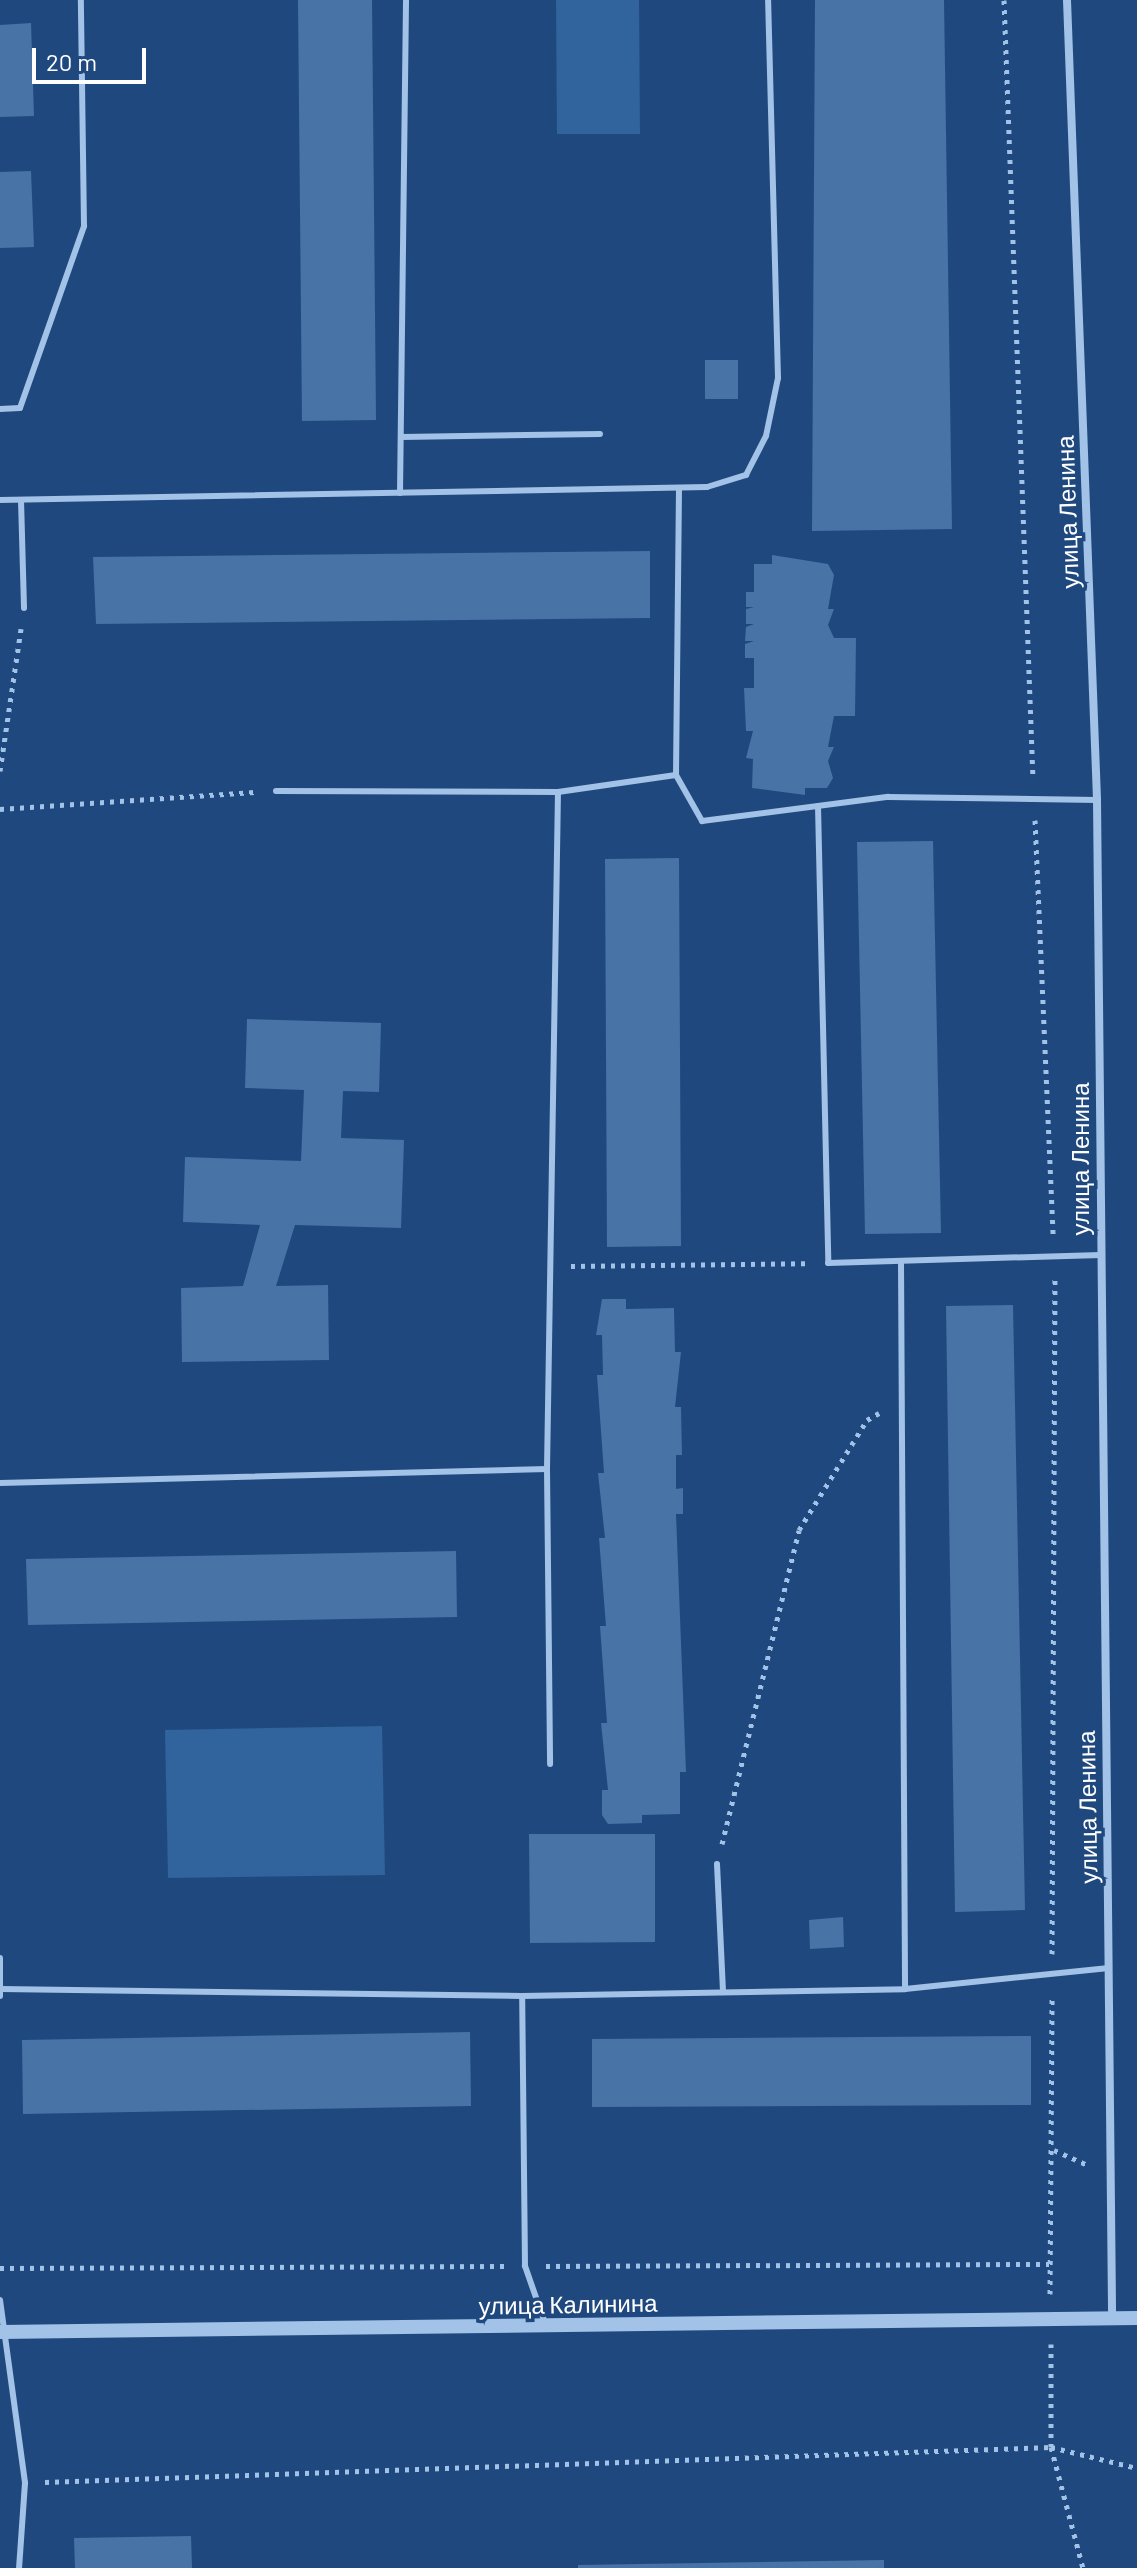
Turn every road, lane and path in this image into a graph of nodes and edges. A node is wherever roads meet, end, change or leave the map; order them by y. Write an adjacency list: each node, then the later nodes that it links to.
1 (81, 0): 6 (lane)
2 (406, 0): 8 (lane)
3 (768, 0): 9 (lane)
4 (1004, 0): 18 (path)
5 (1067, 0): 19 (street, улица Ленина)
6 (0, 409)
7 (600, 434): 8 (lane)
8 (402, 437): 10 (lane)
9 (679, 488): 10 (lane); 15 (lane)
10 (400, 493): 12 (lane)
11 (0, 500): 12 (lane)
12 (21, 500): 13 (lane)
13 (24, 608): 14 (path)
14 (0, 771)
15 (676, 775): 17 (lane); 20 (lane)
16 (276, 791): 17 (lane); 21 (path)
17 (558, 792): 26 (lane)
18 (1034, 797): 19 (lane); 20 (lane); 23 (path)
19 (1097, 800): 22 (street, улица Ленина)
20 (818, 806): 25 (lane)
21 (0, 809)
22 (1101, 1255): 23 (lane); 33 (street, улица Ленина)
23 (1055, 1256): 24 (lane); 34 (path)
24 (901, 1262): 25 (lane); 27 (lane)
25 (828, 1263): 26 (path)
26 (550, 1267): 28 (lane)
27 (902, 1400): 31 (path); 35 (lane)
28 (547, 1469): 29 (lane); 30 (lane)
29 (0, 1483)
30 (550, 1764)
31 (717, 1864): 36 (lane)
32 (0, 1958): 37 (lane)
33 (1109, 1968): 34 (lane); 42 (street, улица Ленина)
34 (1052, 1975): 35 (lane); 41 (path)
35 (905, 1989): 36 (lane)
36 (723, 1992): 38 (lane)
37 (1, 1993): 38 (lane)
38 (522, 1996): 43 (lane)
39 (0, 2300): 44 (lane)
40 (1137, 2318): 42 (street, улица Калинина)
41 (1051, 2319): 42 (street, улица Калинина); 43 (street, улица Калинина); 45 (path)
42 (1112, 2319)
43 (546, 2327): 44 (street, улица Калинина)
44 (5, 2332): 47 (lane)
45 (1051, 2447): 46 (path); 47 (path); 49 (path)
46 (1137, 2468)
47 (25, 2483): 48 (lane)
48 (19, 2568)
49 (1083, 2568)

